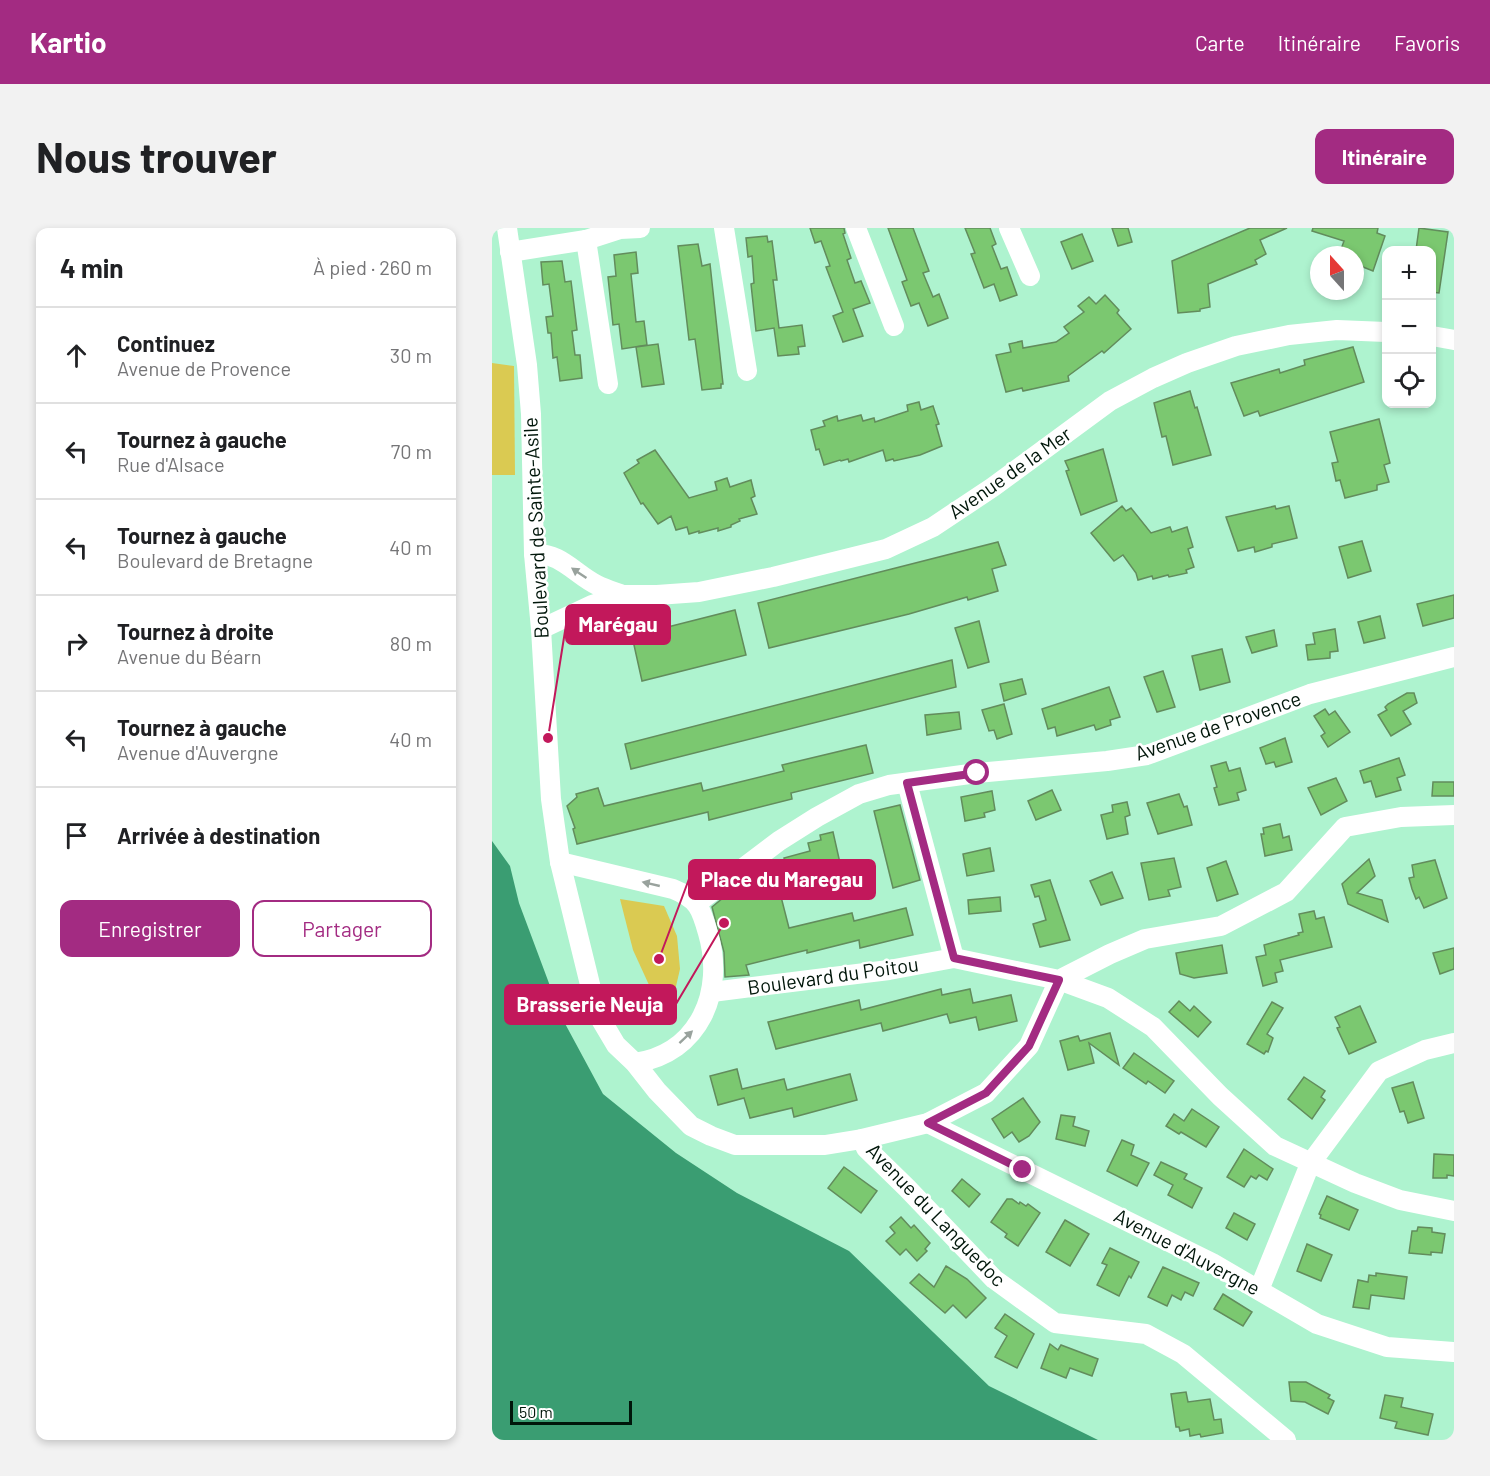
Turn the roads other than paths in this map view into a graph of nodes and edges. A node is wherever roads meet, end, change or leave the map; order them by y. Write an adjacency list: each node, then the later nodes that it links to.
1 (507, 228): 7 (street, Boulevard de Sainte-Asile)
2 (640, 228): 6 (street)
3 (724, 228): 13 (street)
4 (855, 228): 9 (street)
5 (1009, 228): 8 (street)
6 (586, 240): 7 (street); 14 (street)
7 (510, 252): 15 (street, Boulevard de Sainte-Asile)
8 (1030, 276)
9 (894, 326)
10 (1382, 332): 16 (street, Avenue de la Mer)
11 (1436, 337): 12 (street)
12 (1454, 340)
13 (747, 371)
14 (608, 384)
15 (534, 554): 16 (street, Avenue de la Mer, one-way to 15); 17 (street, Boulevard de Sainte-Asile)
16 (623, 595): 17 (street, Avenue de la Mer)
17 (541, 628): 21 (street, Boulevard de Sainte-Asile)
18 (1454, 657): 19 (street, Avenue de Provence)
19 (907, 783): 22 (street, Avenue de Provence); 23 (street)
20 (1454, 815): 24 (street)
21 (560, 862): 22 (street, one-way to 21); 27 (street, Boulevard de Sainte-Asile)
22 (697, 903): 25 (street)
23 (954, 958): 24 (street); 25 (street, Boulevard du Poitou)
24 (1059, 980): 28 (street, Boulevard de Sainte-Asile); 30 (street)
25 (712, 992): 27 (street, one-way to 25)
26 (1454, 1043): 30 (street)
27 (635, 1063): 29 (street, Boulevard de Sainte-Asile)
28 (928, 1123): 29 (street, Boulevard de Sainte-Asile); 32 (street, Avenue d'Auvergne)
29 (862, 1139): 34 (street, Avenue du Languedoc)
30 (1310, 1164): 31 (street); 32 (street)
31 (1454, 1211)
32 (1258, 1290): 33 (street, Avenue d'Auvergne)
33 (1454, 1352)
34 (1286, 1440)

